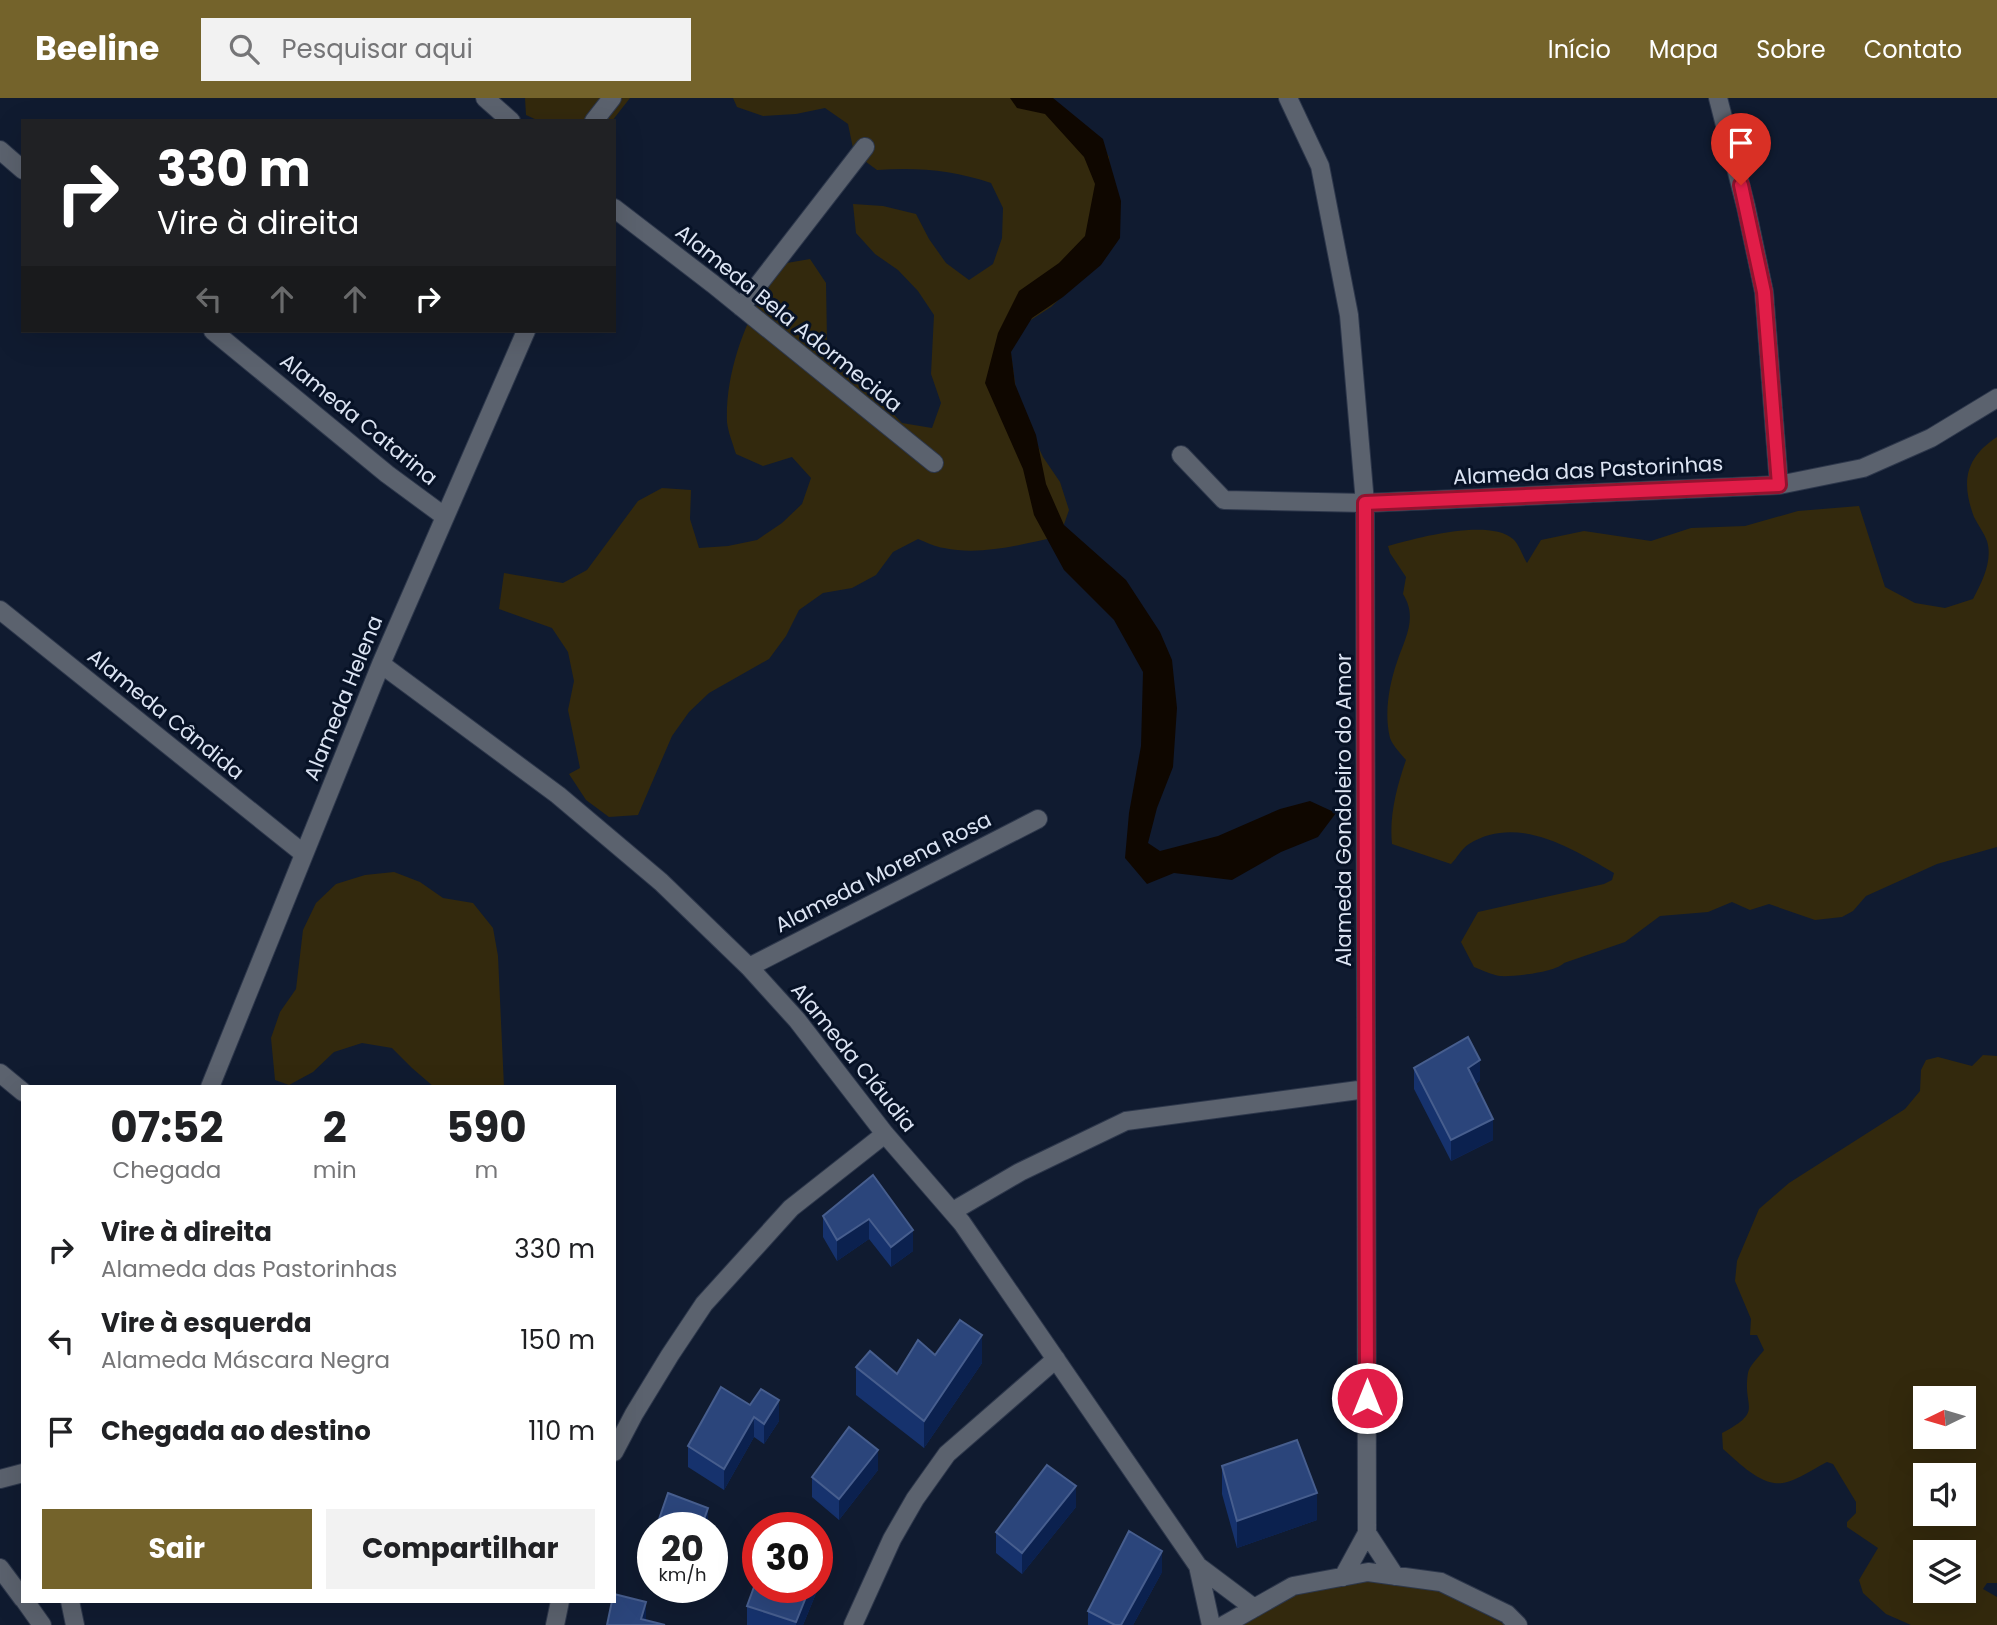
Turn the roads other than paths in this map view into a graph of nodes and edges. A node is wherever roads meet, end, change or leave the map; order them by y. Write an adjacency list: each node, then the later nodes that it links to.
1 (485, 98): 5 (street)
2 (612, 98): 6 (street)
3 (1288, 98): 18 (street, Alameda Gondoleiro do Amor)
4 (1718, 98): 17 (street)
5 (509, 119)
6 (596, 119)
7 (865, 147): 11 (street)
8 (0, 150): 9 (street)
9 (21, 168)
10 (616, 210): 11 (street, Alameda Bela Adormecida)
11 (741, 307): 16 (street, Alameda Bela Adormecida)
12 (216, 333): 19 (street, Alameda Catarina)
13 (525, 333): 19 (street, Alameda Helena)
14 (1997, 398): 17 (street, Alameda das Pastorinhas)
15 (1181, 455): 18 (street, Alameda das Pastorinhas)
16 (934, 463)
17 (1779, 485): 18 (street, Alameda das Pastorinhas)
18 (1365, 503): 27 (street, Alameda Gondoleiro do Amor)
19 (444, 516): 21 (street, Alameda Helena)
20 (0, 610): 23 (street, Alameda Cândida)
21 (381, 664): 23 (street, Alameda Helena); 24 (street, Alameda Cláudia)
22 (1038, 818): 24 (street, Alameda Morena Rosa)
23 (304, 854): 26 (street, Alameda Helena)
24 (749, 967): 29 (street, Alameda Cláudia)
25 (0, 1073): 28 (street)
26 (211, 1085)
27 (1366, 1089): 30 (street); 35 (street, Alameda Gondoleiro do Amor)
28 (21, 1090)
29 (886, 1134): 30 (street, Alameda Cláudia); 32 (street)
30 (953, 1211): 31 (street, Alameda Cláudia)
31 (1056, 1359): 36 (street, Alameda Cláudia); 48 (street)
32 (616, 1448)
33 (21, 1474): 34 (street)
34 (0, 1479)
35 (1367, 1532): 38 (street); 39 (street, Alameda Gondoleiro do Amor)
36 (1198, 1566): 44 (street); 49 (street)
37 (0, 1568): 40 (street)
38 (1395, 1576): 39 (street); 51 (street)
39 (1343, 1577): 44 (street)
40 (21, 1596)
41 (26, 1603): 45 (street)
42 (70, 1603): 46 (street)
43 (559, 1603): 47 (street)
44 (1254, 1608): 50 (street)
45 (42, 1625)
46 (75, 1625)
47 (555, 1625)
48 (852, 1625)
49 (1211, 1625)
50 (1224, 1625)
51 (1518, 1625)

